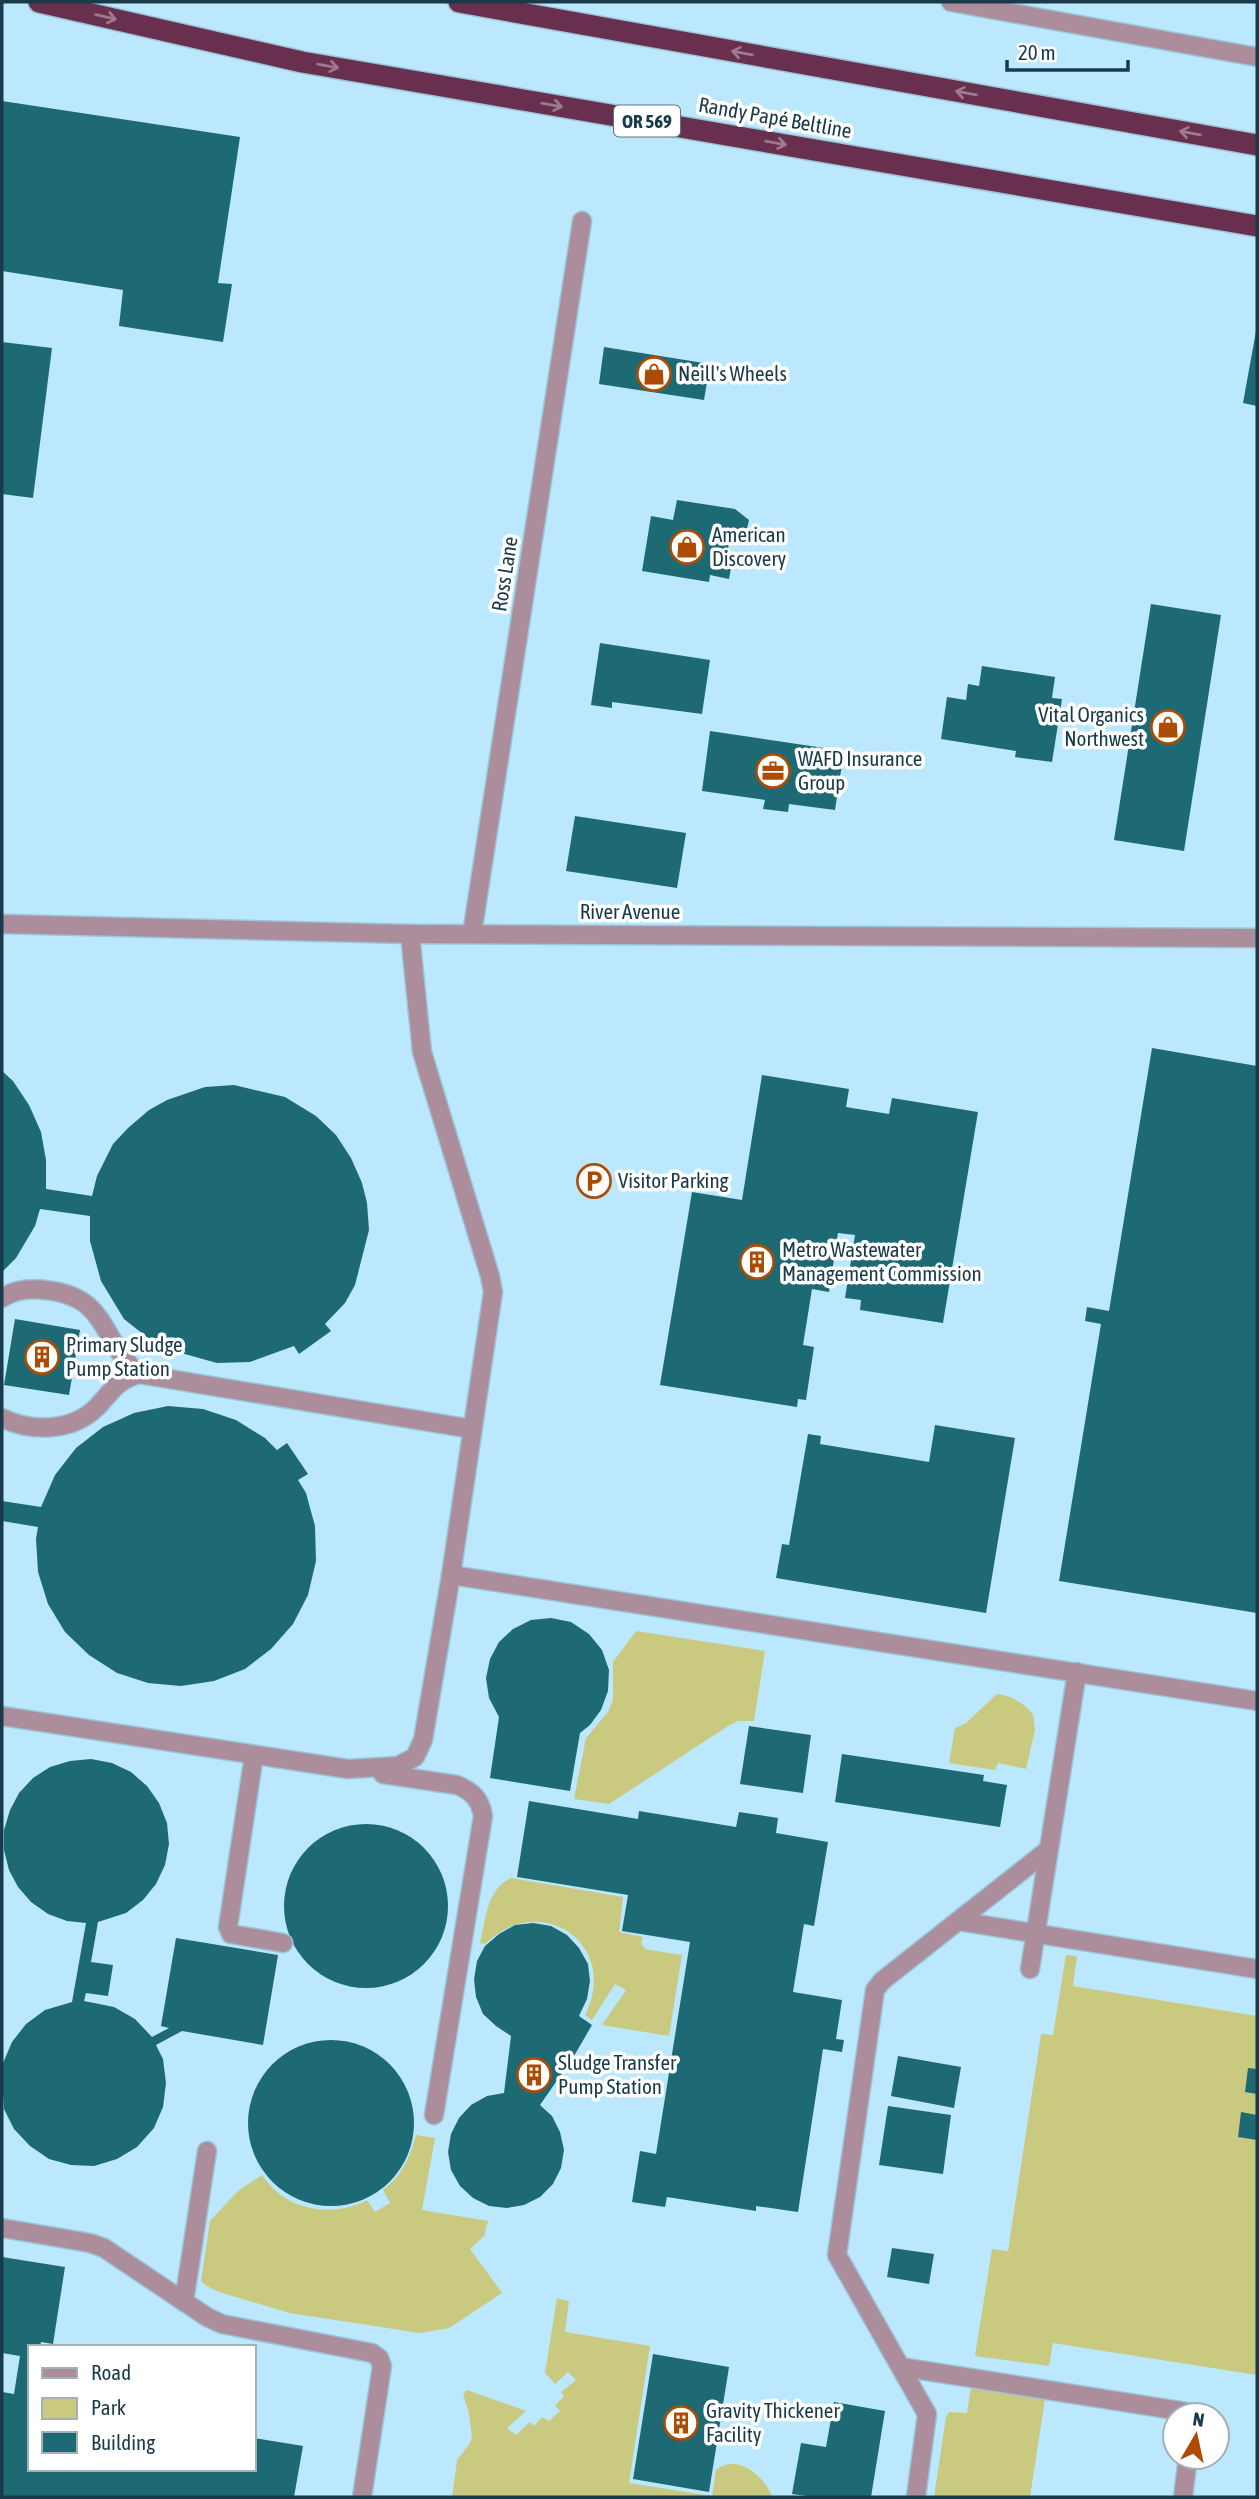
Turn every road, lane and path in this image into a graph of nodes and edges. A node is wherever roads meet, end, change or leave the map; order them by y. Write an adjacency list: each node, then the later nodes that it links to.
1 (39, 2): 7 (highway, Randy Papé Beltline / OR 569, one-way to 7)
2 (459, 2): 5 (highway, one-way to 2)
3 (951, 2): 4 (street)
4 (1257, 57)
5 (1257, 145)
6 (582, 221): 10 (street, Ross Lane)
7 (1257, 226)
8 (2, 924): 9 (street, River Avenue)
9 (410, 934): 10 (street, River Avenue); 17 (street)
10 (472, 934): 11 (street, River Avenue)
11 (1257, 938)
12 (2, 1298): 13 (street)
13 (111, 1339): 14 (street); 15 (street)
14 (139, 1374): 15 (street); 17 (street)
15 (108, 1393): 16 (street)
16 (2, 1418)
17 (472, 1429): 18 (street)
18 (451, 1575): 19 (street); 22 (street)
19 (1076, 1672): 20 (street); 26 (street)
20 (1257, 1701)
21 (2, 1716): 23 (street)
22 (423, 1740): 24 (street); 25 (street)
23 (254, 1755): 24 (street); 29 (street)
24 (348, 1769): 25 (street)
25 (437, 1782): 32 (street)
26 (1048, 1850): 27 (street); 28 (street)
27 (958, 1921): 28 (street); 36 (street)
28 (1035, 1933): 30 (street); 31 (street)
29 (283, 1943)
30 (1030, 1969)
31 (1257, 1969)
32 (434, 2115)
33 (207, 2151): 35 (street)
34 (2, 2228): 35 (street)
35 (184, 2302): 39 (street)
36 (901, 2367): 37 (street); 40 (street)
37 (1161, 2408)
38 (1186, 2471): 41 (street)
39 (362, 2497)
40 (916, 2497)
41 (1182, 2497)

